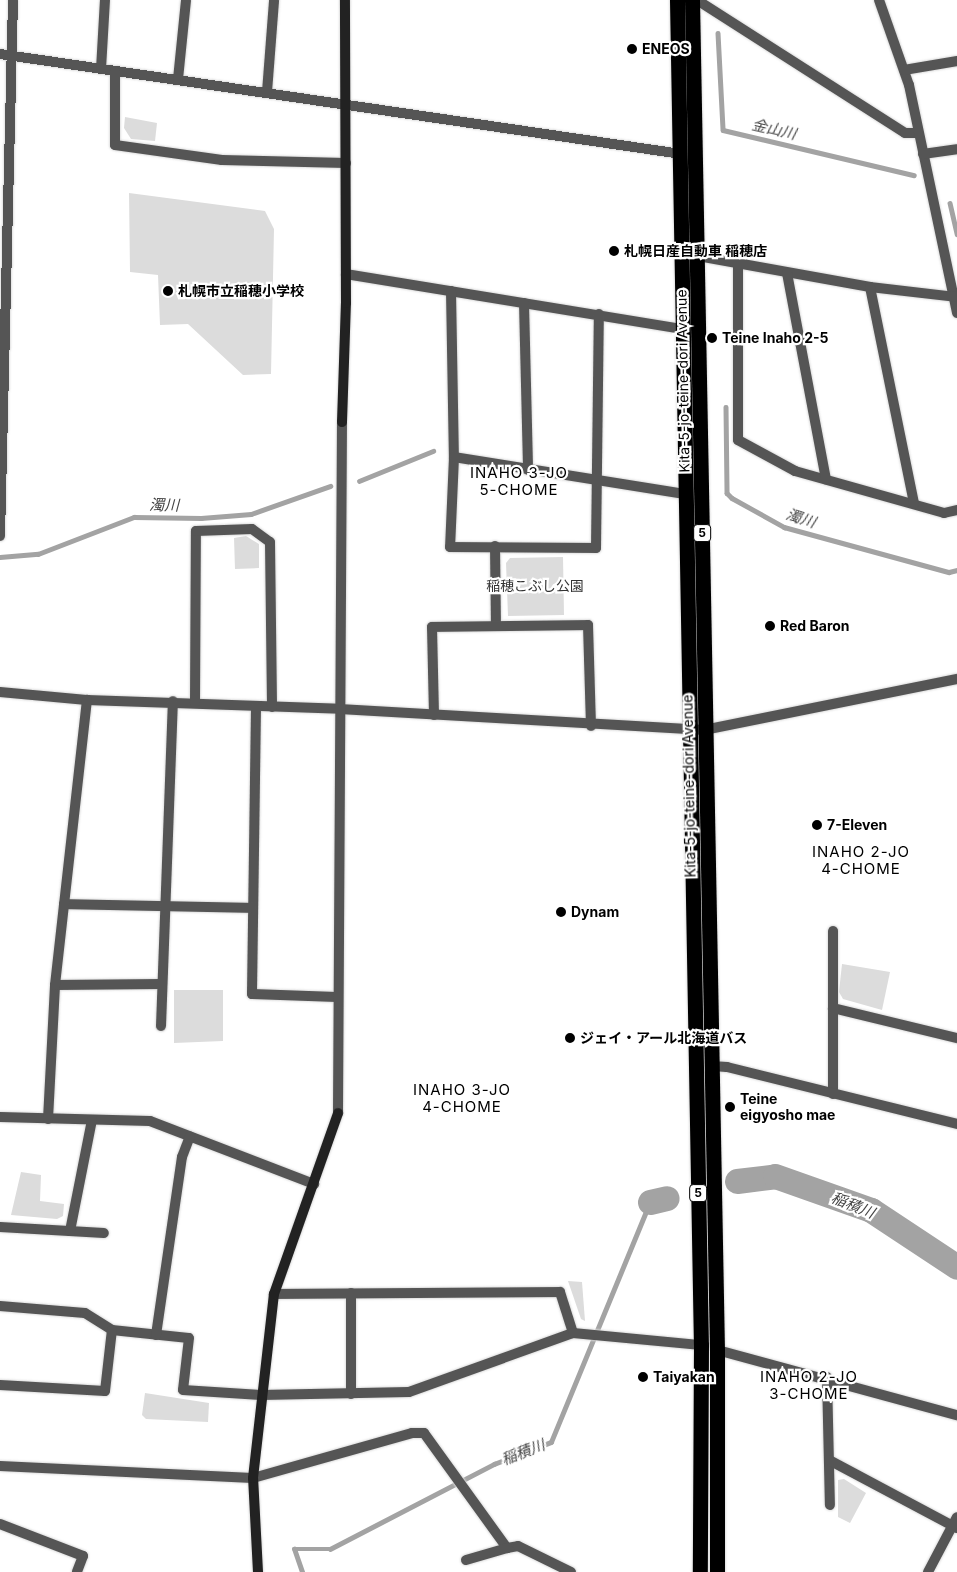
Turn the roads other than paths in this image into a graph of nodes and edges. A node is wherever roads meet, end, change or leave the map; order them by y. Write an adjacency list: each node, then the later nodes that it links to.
1 (13, 0): 11 (street)
2 (105, 0): 13 (street)
3 (186, 0): 16 (street)
4 (274, 0): 17 (street)
5 (345, 0): 18 (street)
6 (677, 0): 21 (highway, Kita-5-jo-teine-dori Avenue / 5)
7 (692, 0): 25 (highway, Kita-5-jo-teine-dori Avenue / 5)
8 (697, 0): 19 (street)
9 (879, 0): 14 (street)
10 (0, 54): 11 (street)
11 (12, 56): 13 (street); 24 (street)
12 (957, 61): 14 (street)
13 (101, 69): 15 (street)
14 (904, 70): 19 (street)
15 (115, 71): 16 (street); 23 (street)
16 (178, 79): 17 (street)
17 (267, 92): 18 (street)
18 (345, 104): 21 (street); 23 (street)
19 (918, 133): 22 (street)
20 (957, 149): 22 (street)
21 (681, 154): 35 (highway, Kita-5-jo-teine-dori Avenue / 5)
22 (923, 154): 31 (street)
23 (346, 164): 28 (street)
24 (4, 251): 38 (street)
25 (698, 256): 26 (street); 57 (highway, Kita-5-jo-teine-dori Avenue / 5)
26 (738, 265): 27 (street); 40 (street)
27 (787, 273): 29 (street); 40 (street)
28 (346, 274): 30 (street); 54 (street)
29 (870, 287): 31 (street); 42 (street)
30 (451, 291): 32 (street); 36 (street)
31 (955, 297): 33 (street)
32 (524, 303): 34 (street); 37 (street)
33 (957, 313)
34 (599, 314): 35 (street); 39 (street)
35 (683, 329): 41 (highway, Kita-5-jo-teine-dori Avenue / 5)
36 (454, 457): 37 (street); 45 (street)
37 (528, 470): 39 (street)
38 (1, 476): 44 (street)
39 (595, 480): 41 (street); 45 (street)
40 (826, 480): 42 (street)
41 (686, 494): 57 (highway, Kita-5-jo-teine-dori Avenue / 5)
42 (914, 504): 43 (street)
43 (957, 510)
44 (0, 536)
45 (495, 546): 46 (street)
46 (496, 624): 55 (street); 56 (street)
47 (957, 679): 57 (street)
48 (0, 692): 49 (street)
49 (87, 700): 50 (street); 58 (street)
50 (173, 701): 51 (street); 59 (street)
51 (195, 703): 52 (street); 53 (street)
52 (256, 707): 53 (street); 60 (street)
53 (272, 708): 54 (street)
54 (340, 709): 55 (street); 64 (street)
55 (434, 715): 56 (street)
56 (591, 726): 57 (street)
57 (697, 730): 68 (highway, Kita-5-jo-teine-dori Avenue / 5); 85 (highway, Kita-5-jo-teine-dori Avenue / 5)
58 (64, 904): 59 (street); 63 (street)
59 (166, 907): 60 (street); 62 (street)
60 (252, 908): 64 (street)
61 (833, 931): 65 (street)
62 (162, 984): 63 (street); 66 (street)
63 (55, 985): 71 (street)
64 (338, 997): 75 (street)
65 (833, 1008): 67 (street); 69 (street)
66 (161, 1026)
67 (957, 1038)
68 (712, 1066): 69 (street); 86 (highway, Kita-5-jo-teine-dori Avenue / 5)
69 (833, 1094): 73 (street)
70 (0, 1117): 71 (street)
71 (48, 1119): 72 (street)
72 (92, 1120): 74 (street); 77 (street)
73 (957, 1124)
74 (190, 1136): 75 (street); 84 (street)
75 (314, 1184): 80 (street)
76 (0, 1227): 77 (street)
77 (70, 1231): 78 (street)
78 (104, 1233)
79 (352, 1293): 80 (street); 83 (street); 89 (street)
80 (274, 1294): 90 (street)
81 (0, 1306): 82 (street)
82 (112, 1330): 84 (street); 88 (street)
83 (576, 1333): 85 (street); 89 (street)
84 (156, 1334): 90 (street)
85 (701, 1345): 103 (highway, Kita-5-jo-teine-dori Avenue / 5)
86 (717, 1350): 87 (street); 104 (highway, Kita-5-jo-teine-dori Avenue / 5)
87 (827, 1377): 91 (street); 92 (street)
88 (0, 1385)
89 (351, 1394): 90 (street)
90 (261, 1395): 94 (street)
91 (957, 1415)
92 (829, 1460): 95 (street); 97 (street)
93 (0, 1466): 94 (street)
94 (254, 1478): 98 (street); 101 (street)
95 (830, 1505)
96 (0, 1524): 100 (street)
97 (955, 1524): 105 (street)
98 (507, 1548): 99 (street); 102 (street)
99 (466, 1560)
100 (77, 1572)
101 (258, 1572)
102 (571, 1572)
103 (700, 1572)
104 (717, 1572)
105 (928, 1572)

